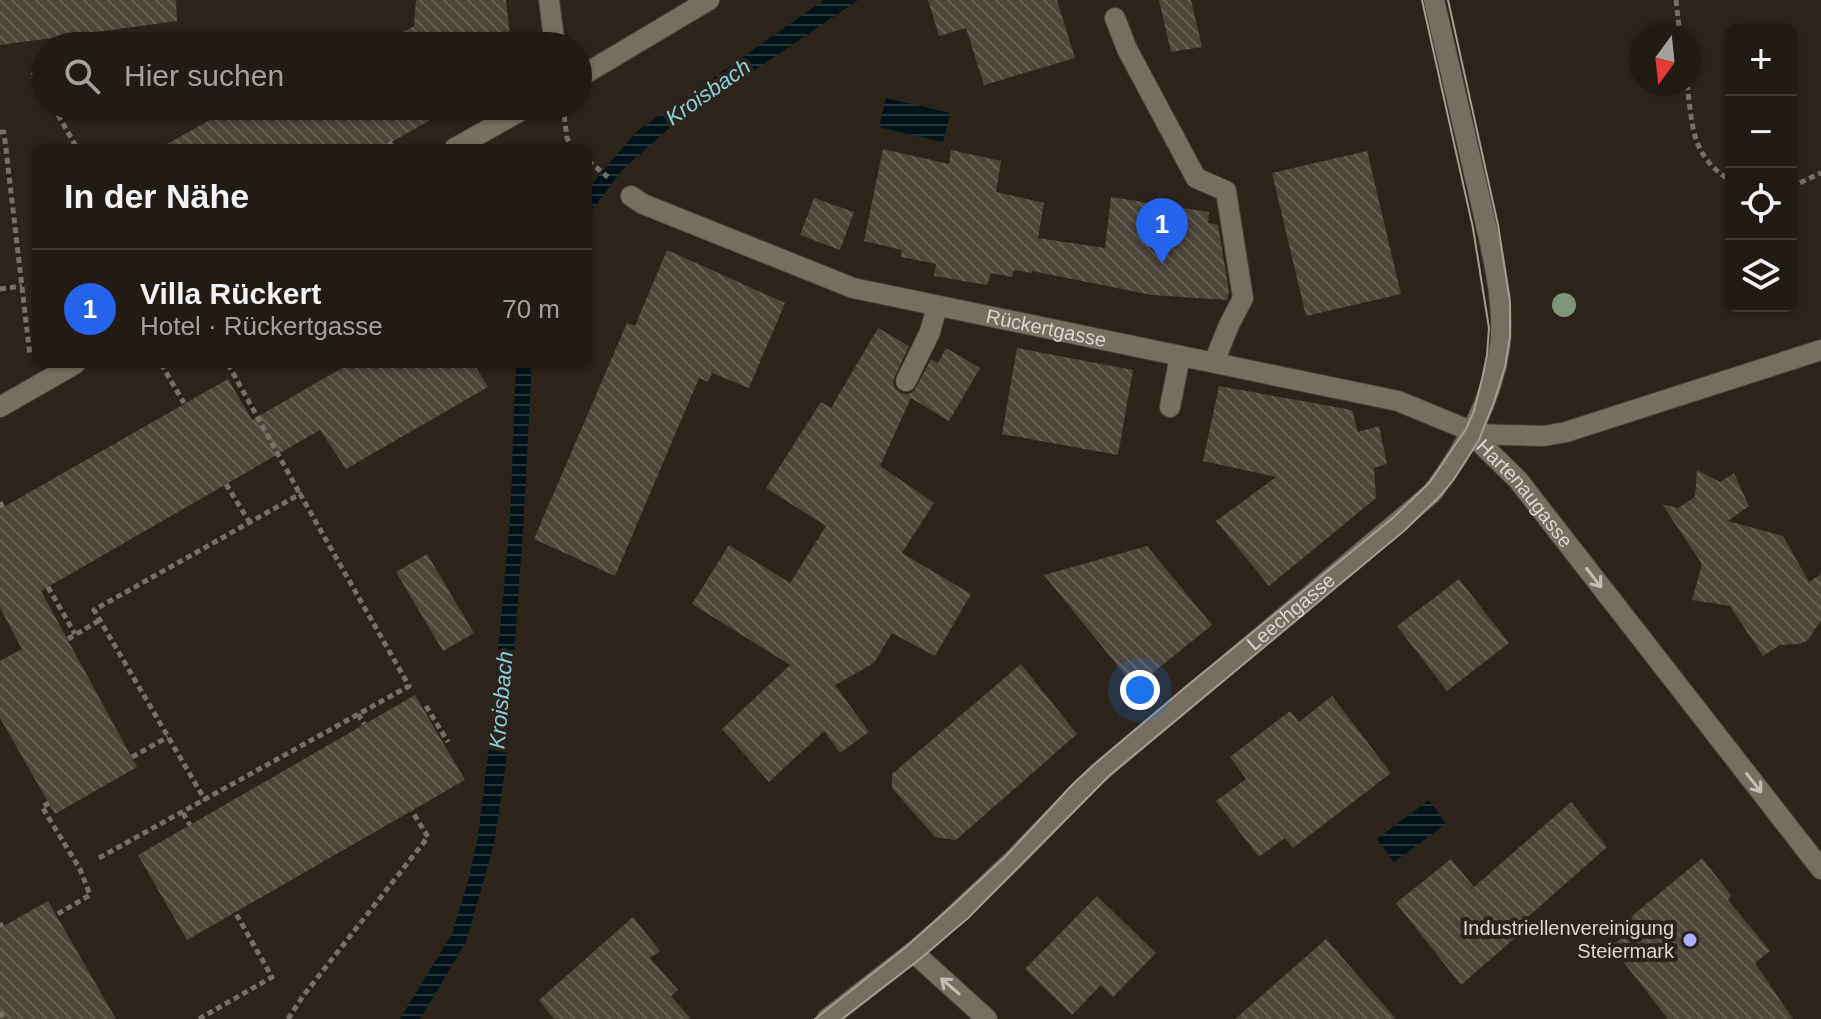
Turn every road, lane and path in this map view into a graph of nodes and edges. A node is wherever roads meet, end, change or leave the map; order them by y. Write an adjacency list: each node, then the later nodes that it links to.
1 (549, 0): 7 (street)
2 (709, 0): 8 (street)
3 (1434, 0): 35 (street, Hartenaugasse)
4 (1676, 0): 6 (path)
5 (1115, 18): 27 (street)
6 (1679, 24)
7 (553, 32)
8 (592, 70)
9 (1689, 96): 18 (path)
10 (61, 120): 14 (path)
11 (504, 120): 15 (street)
12 (565, 120): 16 (path)
13 (0, 132): 21 (path)
14 (75, 144)
15 (462, 144)
16 (570, 144)
17 (1821, 173): 19 (path)
18 (1725, 176)
19 (1797, 184)
20 (631, 196): 23 (street, Rückertgasse)
21 (22, 286): 22 (path); 26 (path)
22 (0, 289)
23 (937, 306): 25 (street, Rückertgasse); 31 (street)
24 (1821, 350): 35 (street)
25 (1180, 356): 27 (street, Rückertgasse); 34 (street)
26 (30, 357)
27 (1214, 362): 35 (street, Rückertgasse)
28 (68, 368): 33 (street)
29 (163, 368): 32 (path)
30 (230, 368): 37 (path)
31 (906, 381)
32 (184, 403)
33 (0, 407)
34 (1170, 407)
35 (1472, 434): 55 (street, Hartenaugasse, one-way to 55); 58 (street, Leechgasse)
36 (226, 484): 38 (path)
37 (300, 494): 38 (path); 44 (path)
38 (250, 523): 40 (path)
39 (48, 587): 41 (path)
40 (100, 620): 41 (path); 46 (path)
41 (75, 634): 42 (path)
42 (68, 639)
43 (426, 706): 47 (path)
44 (358, 714): 45 (path); 49 (path)
45 (364, 724)
46 (168, 737): 48 (path); 49 (path)
47 (448, 742)
48 (132, 757)
49 (205, 800): 52 (path)
50 (49, 803): 57 (path)
51 (412, 811): 62 (path)
52 (183, 813): 53 (path); 54 (path)
53 (190, 825)
54 (99, 858)
55 (1821, 869)
56 (235, 912): 61 (path)
57 (56, 915)
58 (913, 952): 63 (street, Leechgasse); 64 (street, one-way to 58)
59 (0, 1012): 60 (path)
60 (4, 1019)
61 (199, 1019)
62 (288, 1019)
63 (827, 1019)
64 (987, 1019)

